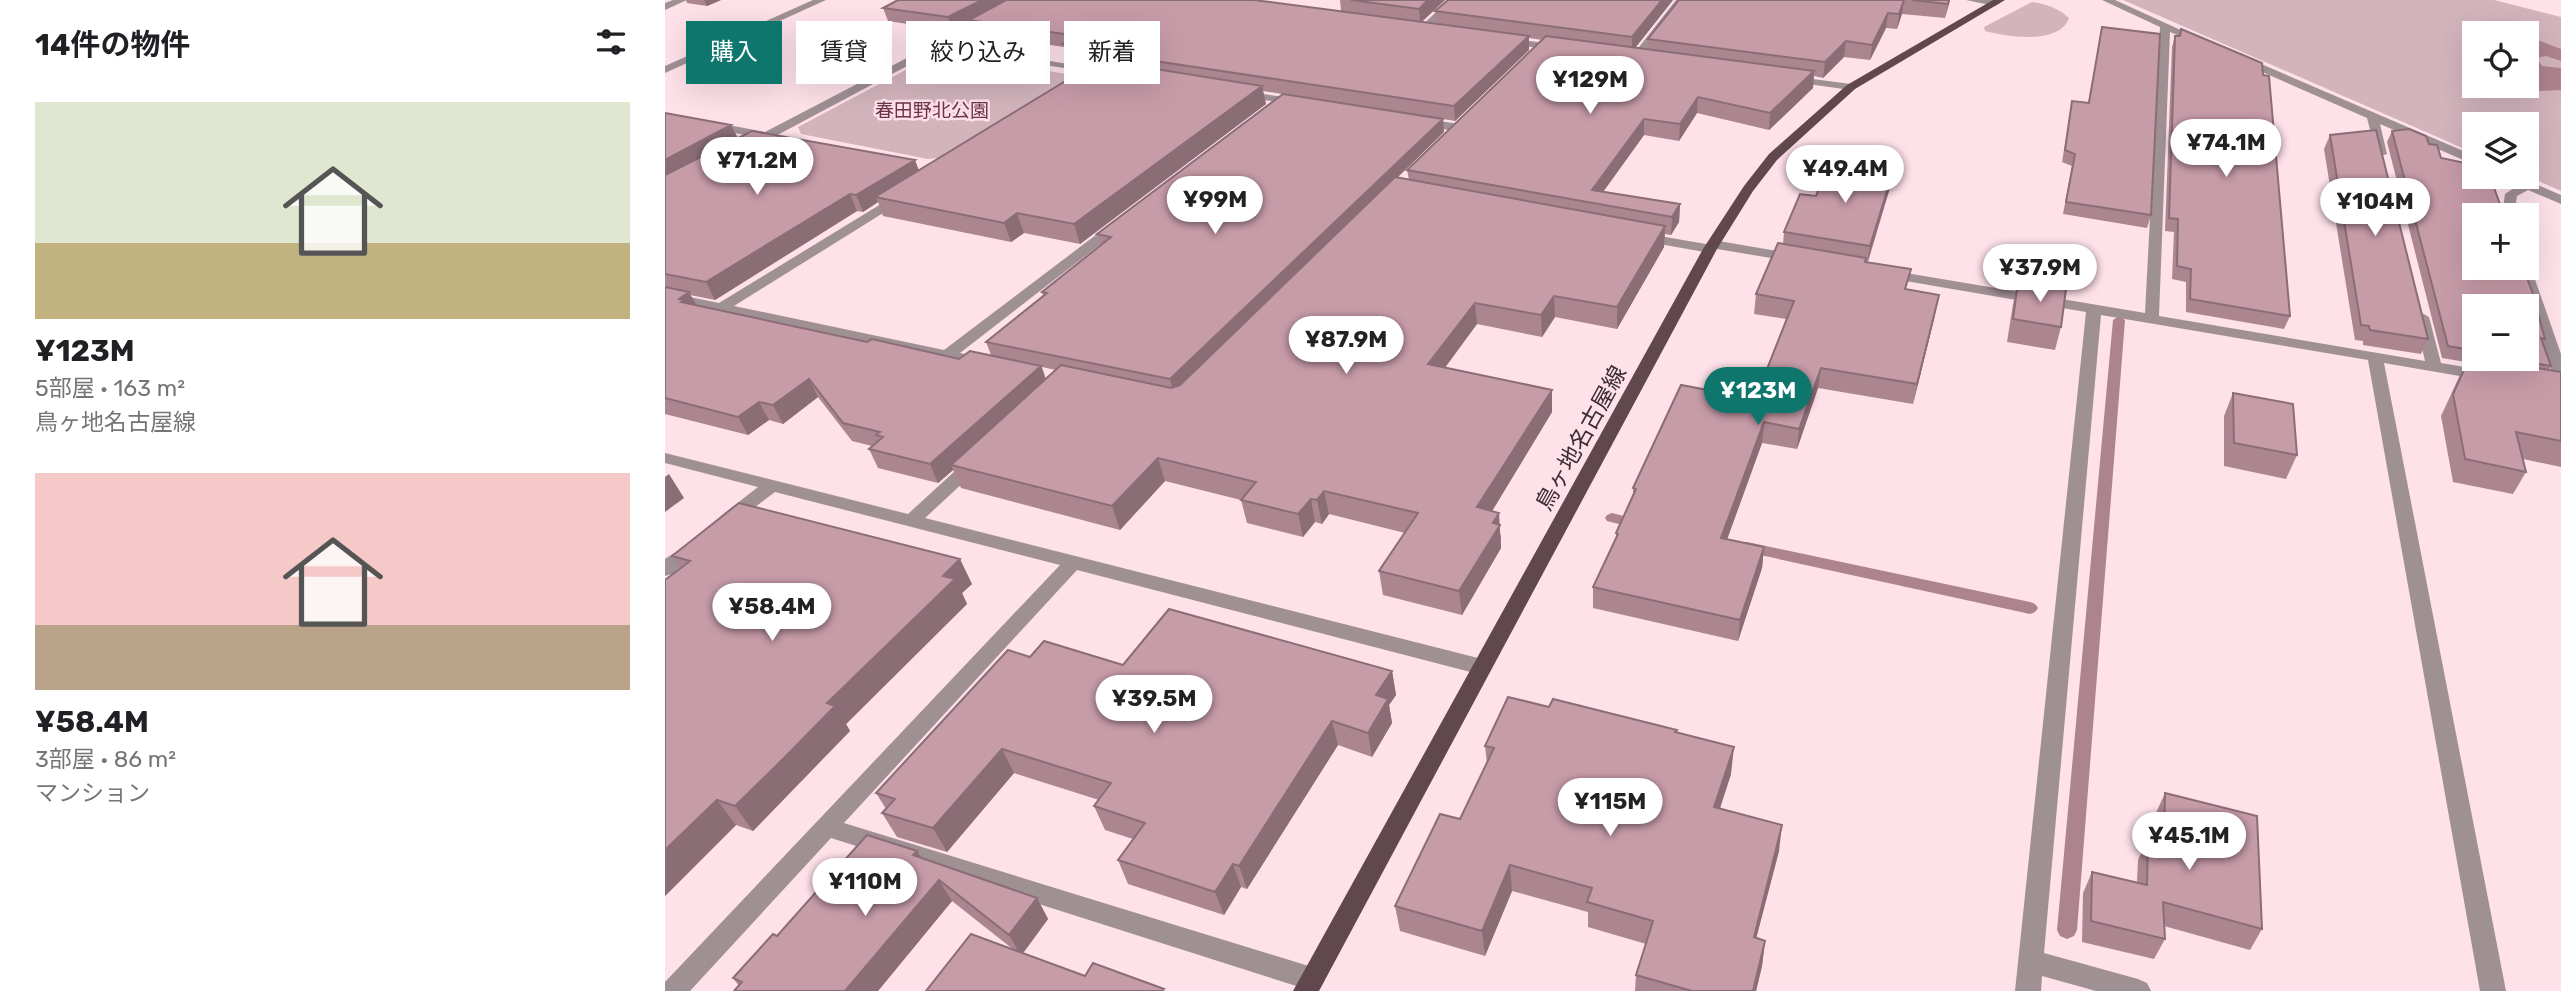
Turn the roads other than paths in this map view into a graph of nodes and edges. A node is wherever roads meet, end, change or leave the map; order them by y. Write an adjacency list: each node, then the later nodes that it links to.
1 (682, 0): 9 (street)
2 (821, 0): 26 (street)
3 (1025, 0): 10 (street)
4 (1455, 0): 13 (street)
5 (1681, 0): 22 (street)
6 (1971, 0): 8 (street)
7 (2106, 0): 11 (street)
8 (1998, 1): 29 (main road, 鳥ヶ地名古屋線)
9 (665, 7)
10 (985, 21)
11 (2165, 26): 17 (street); 58 (street)
12 (1410, 28): 13 (street)
13 (1423, 30): 14 (street)
14 (1435, 32)
15 (1489, 39): 16 (street)
16 (1543, 46): 18 (street); 20 (street)
17 (2214, 47)
18 (1570, 50)
19 (2226, 52): 34 (street)
20 (1534, 55)
21 (1623, 57): 22 (street)
22 (1636, 58): 23 (street)
23 (1650, 60)
24 (906, 62): 37 (street)
25 (1050, 64): 28 (street)
26 (665, 70)
27 (1783, 78): 29 (street)
28 (1079, 86)
29 (1851, 87): 50 (main road, 鳥ヶ地名古屋線)
30 (1224, 91): 31 (street)
31 (1282, 100): 32 (street); 33 (street)
32 (1306, 104)
33 (1262, 115)
34 (2372, 116): 41 (street); 42 (street)
35 (665, 117): 37 (street)
36 (1411, 120): 39 (street)
37 (766, 136): 38 (street); 40 (street)
38 (794, 141)
39 (1441, 146)
40 (733, 153)
41 (2462, 155)
42 (2385, 169)
43 (2520, 189): 47 (street)
44 (2537, 189): 46 (street)
45 (909, 191): 56 (street)
46 (2561, 200)
47 (2510, 203)
48 (1125, 220): 59 (street)
49 (1628, 234): 50 (street)
50 (1712, 246): 51 (street); 71 (main road, 鳥ヶ地名古屋線)
51 (1810, 260)
52 (1877, 272): 57 (street)
53 (2527, 280): 64 (street)
54 (665, 296): 56 (street)
55 (2418, 301): 62 (street)
56 (721, 308): 59 (street)
57 (2094, 309): 58 (street); 73 (street)
58 (2152, 319): 60 (street)
59 (947, 355): 61 (street)
60 (2375, 357): 62 (street); 78 (street)
61 (999, 366)
62 (2434, 367): 63 (street)
63 (2498, 378)
64 (2557, 384)
65 (983, 455): 68 (street)
66 (665, 458): 67 (street)
67 (772, 485): 68 (street); 70 (street)
68 (911, 521): 69 (street)
69 (1073, 563): 71 (street); 72 (street)
70 (665, 569)
71 (1482, 667): 74 (main road, 鳥ヶ地名古屋線)
72 (826, 827): 74 (street); 75 (street)
73 (2031, 961): 76 (street); 77 (street)
74 (1309, 985)
75 (673, 991)
76 (2028, 991)
77 (2138, 991)
78 (2494, 991)

